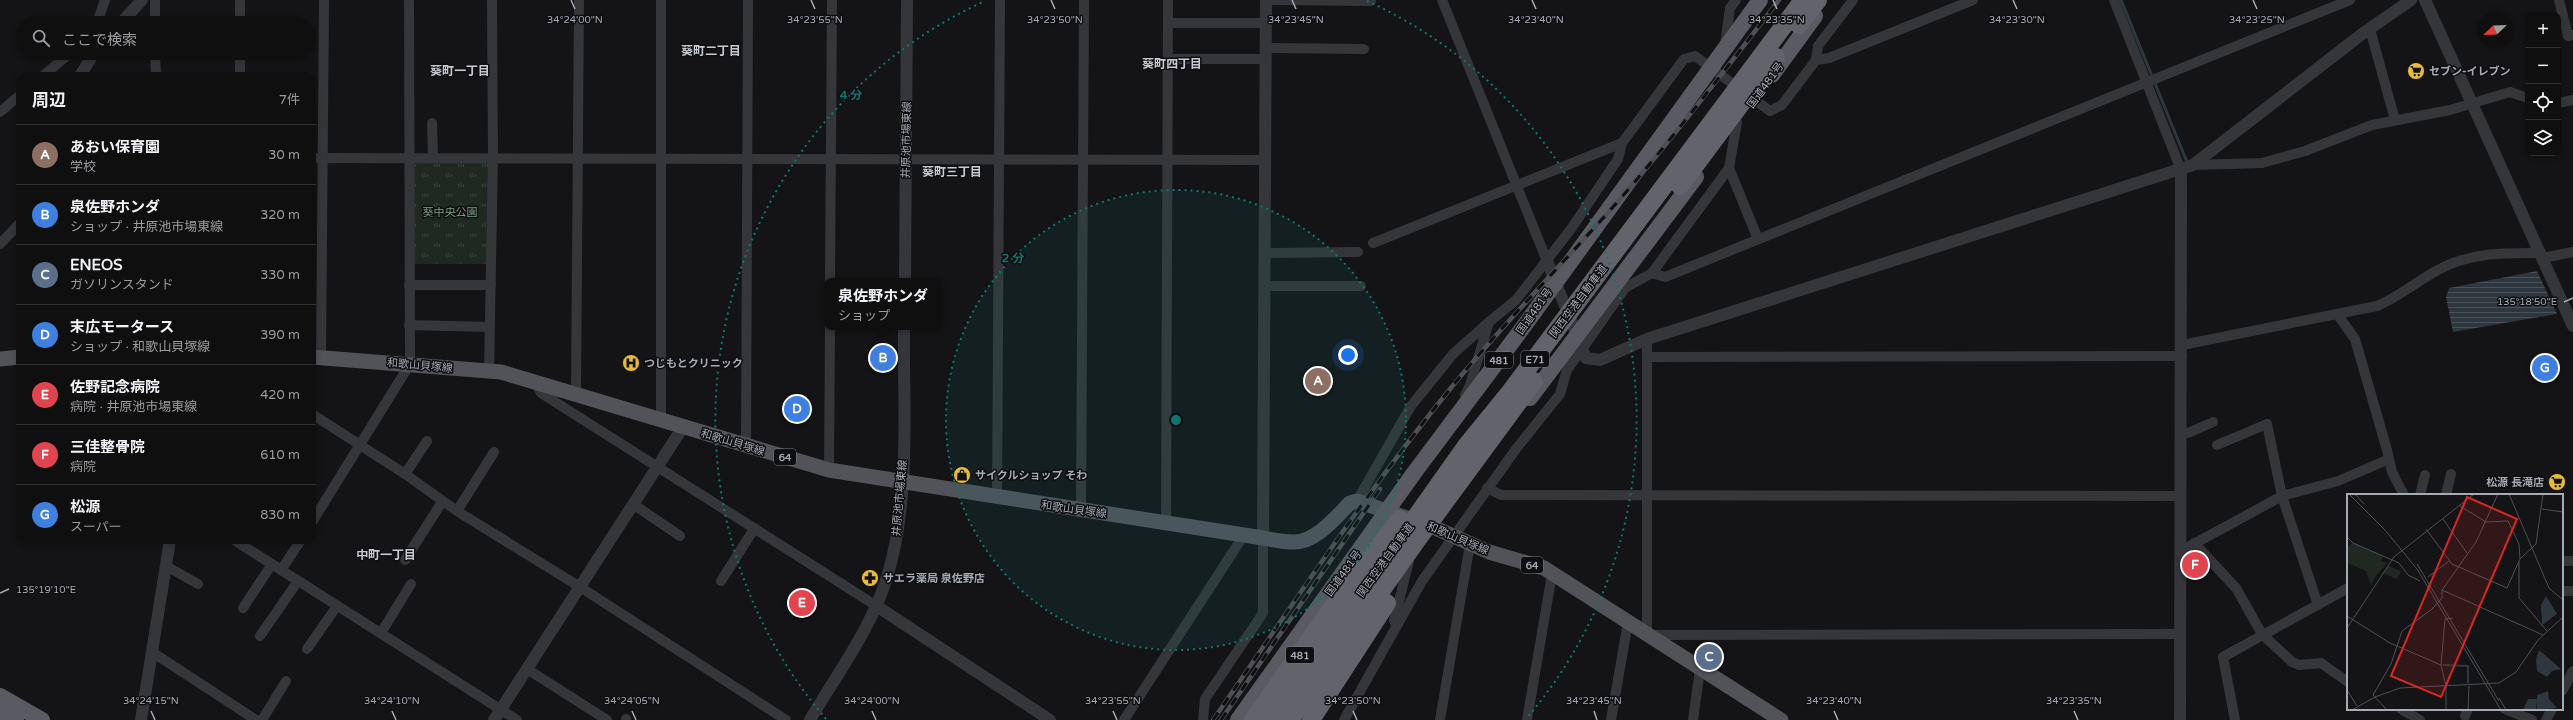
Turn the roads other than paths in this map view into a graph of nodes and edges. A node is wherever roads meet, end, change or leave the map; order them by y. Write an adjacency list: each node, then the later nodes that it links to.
1 (105, 0): 31 (street)
2 (142, 0): 32 (street)
3 (155, 0): 33 (street)
4 (240, 0): 34 (street)
5 (324, 0): 70 (street)
6 (409, 0): 66 (street)
7 (492, 0): 68 (street)
8 (579, 0): 71 (street)
9 (661, 0): 74 (street)
10 (748, 0): 72 (street)
11 (832, 0): 75 (street)
12 (907, 0): 76 (street, 井原池市場東線)
13 (1000, 0): 73 (street)
14 (1084, 0): 77 (street)
15 (1168, 0): 35 (street)
16 (1266, 0): 30 (street); 36 (street)
17 (1442, 0): 84 (street)
18 (1736, 0): 39 (street)
19 (1760, 0): 39 (highway, 国道481号 / 481)
20 (1802, 0): 130 (highway, 関西空港自動車道 / E71, bridge)
21 (1818, 0): 133 (highway, 関西空港自動車道 / E71, bridge)
22 (1826, 0): 56 (highway, 国道481号)
23 (1853, 0): 47 (street)
24 (1973, 0): 47 (street)
25 (2114, 0): 53 (street)
26 (2350, 0): 53 (street)
27 (2411, 0): 37 (street)
28 (2425, 0): 59 (street)
29 (2560, 0): 38 (street)
30 (1371, 1)
31 (99, 16)
32 (128, 16)
33 (155, 16)
34 (240, 16)
35 (1168, 23): 36 (street); 42 (street)
36 (1266, 23): 41 (street)
37 (2370, 29): 61 (street); 65 (street)
38 (2573, 36)
39 (1724, 48): 48 (highway, 国道481号 / 481)
40 (1364, 49): 41 (street)
41 (1265, 54): 42 (street); 78 (street)
42 (1168, 59): 79 (street)
43 (62, 60): 49 (street)
44 (90, 60): 50 (street)
45 (155, 60): 51 (street)
46 (240, 60): 52 (street)
47 (1816, 60): 56 (street)
48 (1710, 67): 56 (street); 64 (street); 97 (highway, 国道481号 / 481)
49 (48, 72)
50 (82, 72)
51 (156, 72)
52 (240, 72)
53 (2147, 83): 83 (street); 86 (street)
54 (2525, 97): 59 (street)
55 (16, 98): 60 (street)
56 (1754, 100): 62 (highway, 国道481号)
57 (2573, 100): 58 (street)
58 (2561, 102)
59 (2472, 103): 61 (street); 92 (street)
60 (0, 112)
61 (2395, 120): 81 (street)
62 (1737, 122): 82 (street); 110 (highway, 国道481号)
63 (432, 123): 67 (street)
64 (1622, 143): 84 (street); 93 (street)
65 (2213, 150): 80 (street); 81 (street)
66 (409, 156): 67 (street); 70 (street); 98 (street)
67 (434, 157): 68 (street)
68 (493, 157): 71 (street); 99 (street)
69 (316, 158): 70 (street)
70 (324, 158): 113 (street)
71 (578, 158): 74 (street); 119 (street)
72 (748, 159): 74 (street); 75 (street); 128 (street)
73 (999, 159): 76 (street); 77 (street); 147 (street)
74 (660, 160): 121 (street)
75 (831, 160): 76 (street); 95 (street)
76 (906, 160): 96 (street, 井原池市場東線)
77 (1083, 160): 79 (street); 151 (street)
78 (1264, 160): 79 (street); 91 (street)
79 (1168, 161): 155 (street)
80 (2193, 165): 81 (street); 83 (street)
81 (2218, 165)
82 (1730, 168): 86 (street); 94 (street)
83 (2181, 170): 109 (street); 111 (street)
84 (1517, 185): 87 (street); 93 (street)
85 (16, 227): 88 (street)
86 (1758, 239): 94 (street)
87 (1372, 242)
88 (0, 244)
89 (1358, 252): 91 (street)
90 (2573, 252): 92 (street)
91 (1264, 253): 100 (street)
92 (2542, 255): 102 (street); 105 (street)
93 (1547, 261): 97 (street); 103 (street)
94 (1652, 273): 110 (street)
95 (830, 278)
96 (904, 278)
97 (1555, 281): 110 (street); 123 (highway, 国道481号 / 481)
98 (409, 285): 99 (street); 104 (street)
99 (491, 285): 106 (street)
100 (1264, 286): 101 (street); 161 (street)
101 (1361, 286)
102 (2336, 314): 111 (street); 132 (street)
103 (1489, 322): 123 (street); 148 (street)
104 (409, 325): 106 (street); 116 (street)
105 (2573, 326)
106 (489, 327): 117 (street)
107 (830, 330): 135 (street)
108 (904, 330): 139 (street, 井原池市場東線)
109 (1647, 339): 110 (street); 114 (street)
110 (1580, 342): 140 (street); 156 (highway, 国道481号)
111 (2182, 351): 114 (street); 125 (street)
112 (16, 357): 115 (main road)
113 (316, 357): 116 (main road, 和歌山貝塚線 / 64)
114 (1647, 357): 144 (street)
115 (0, 359)
116 (410, 364): 117 (main road, 和歌山貝塚線 / 64); 129 (street)
117 (489, 371): 118 (main road, 和歌山貝塚線 / 64)
118 (534, 380): 119 (main road, 和歌山貝塚線 / 64); 134 (street)
119 (576, 393): 121 (main road, 和歌山貝塚線 / 64)
120 (316, 417): 129 (street)
121 (661, 419): 124 (main road, 和歌山貝塚線 / 64)
122 (2213, 422): 125 (street)
123 (1449, 425): 153 (highway, 国道481号 / 481)
124 (683, 427): 128 (main road, 和歌山貝塚線 / 64); 134 (street)
125 (2182, 432): 145 (street)
126 (427, 441): 136 (street)
127 (2217, 444): 146 (street)
128 (746, 445): 135 (main road, 和歌山貝塚線 / 64)
129 (362, 446): 136 (street); 154 (street)
130 (1466, 446): 225 (highway, bridge); 227 (highway, 関西空港自動車道 / E71, bridge)
131 (494, 452): 152 (street)
132 (2387, 460): 141 (street); 146 (street)
133 (1475, 462): 228 (highway, 関西空港自動車道 / E71, bridge); 230 (highway, bridge)
134 (657, 467): 150 (street); 157 (street)
135 (829, 470): 139 (main road, 和歌山貝塚線 / 64)
136 (405, 474): 149 (street)
137 (2451, 474): 143 (street)
138 (2425, 475): 142 (street)
139 (903, 482): 147 (main road, 和歌山貝塚線 / 64); 186 (street, 井原池市場東線)
140 (1488, 488): 144 (street); 160 (street)
141 (2404, 494)
142 (2420, 494)
143 (2446, 494)
144 (1646, 496): 145 (street); 194 (street)
145 (2181, 496): 167 (street)
146 (2282, 496): 162 (street); 187 (street)
147 (997, 498): 151 (main road, 和歌山貝塚線 / 64)
148 (1357, 501): 153 (main road, 和歌山貝塚線 / 64); 161 (main road, 和歌山貝塚線 / 64)
149 (442, 502): 152 (street); 168 (street)
150 (633, 504): 159 (street); 180 (street)
151 (1082, 509): 155 (main road, 和歌山貝塚線 / 64)
152 (457, 511): 180 (street)
153 (1388, 511): 156 (main road, 和歌山貝塚線 / 64); 181 (highway, 国道481号 / 481)
154 (316, 516)
155 (1166, 523): 158 (main road, 和歌山貝塚線 / 64)
156 (1433, 527): 160 (main road, 和歌山貝塚線 / 64); 169 (highway, 国道481号)
157 (754, 529): 176 (street); 186 (street)
158 (1244, 535): 161 (main road, 和歌山貝塚線 / 64); 222 (street)
159 (680, 536)
160 (1453, 536): 166 (main road, 和歌山貝塚線 / 64); 203 (street)
161 (1263, 538): 223 (street)
162 (2194, 543): 167 (street); 193 (street)
163 (169, 544): 173 (street)
164 (242, 544): 172 (street)
165 (298, 544): 174 (street)
166 (1470, 544): 175 (main road, 和歌山貝塚線 / 64); 233 (street)
167 (2181, 551): 192 (street)
168 (405, 560)
169 (1409, 561): 185 (highway, 国道481号); 203 (street)
170 (2573, 561): 171 (street)
171 (2563, 562)
172 (272, 564): 174 (street); 189 (street)
173 (166, 566): 178 (street); 197 (street)
174 (281, 570): 177 (street)
175 (1554, 574): 190 (main road, 和歌山貝塚線 / 64); 234 (street)
176 (721, 580)
177 (298, 581): 188 (street); 195 (street)
178 (198, 584)
179 (411, 584): 191 (street)
180 (580, 587): 198 (street); 219 (street)
181 (1331, 588): 224 (highway, 国道481号 / 481); 226 (highway, 481)
182 (2347, 589): 187 (street)
183 (2573, 591): 184 (street)
184 (2563, 592)
185 (1380, 602): 229 (highway); 231 (highway, 国道481号)
186 (875, 605): 220 (street, 井原池市場東線); 221 (street)
187 (2318, 605): 193 (street)
188 (337, 606): 191 (street); 196 (street)
189 (243, 608)
190 (1628, 622): 194 (main road, 和歌山貝塚線 / 64); 235 (street)
191 (381, 633): 206 (street)
192 (2181, 634): 194 (street); 238 (street)
193 (2262, 634): 202 (street); 239 (street)
194 (1647, 635): 199 (main road, 和歌山貝塚線 / 64)
195 (260, 636)
196 (307, 649)
197 (152, 652): 213 (street); 214 (street)
198 (527, 669): 206 (street); 218 (street)
199 (1700, 669): 236 (street); 237 (main road, 和歌山貝塚線 / 64)
200 (2573, 671): 204 (street)
201 (286, 681): 215 (street)
202 (2347, 681)
203 (1362, 686): 232 (street)
204 (2563, 689)
205 (0, 696): 212 (highway)
206 (501, 709): 216 (street); 217 (street)
207 (2403, 710): 240 (street)
208 (2507, 710): 241 (street)
209 (2551, 710): 242 (street)
210 (0, 711): 211 (highway)
211 (16, 720)
212 (42, 720)
213 (141, 720)
214 (256, 720)
215 (262, 720)
216 (494, 720)
217 (517, 720)
218 (607, 720)
219 (786, 720)
220 (810, 720)
221 (1050, 720)
222 (1124, 720)
223 (1204, 720)
224 (1238, 720)
225 (1253, 720)
226 (1264, 720)
227 (1272, 720)
228 (1290, 720)
229 (1296, 720)
230 (1311, 720)
231 (1320, 720)
232 (1344, 720)
233 (1440, 720)
234 (1527, 720)
235 (1611, 720)
236 (1693, 720)
237 (1781, 720)
238 (2180, 720)
239 (2235, 720)
240 (2420, 720)
241 (2532, 720)
242 (2546, 720)

